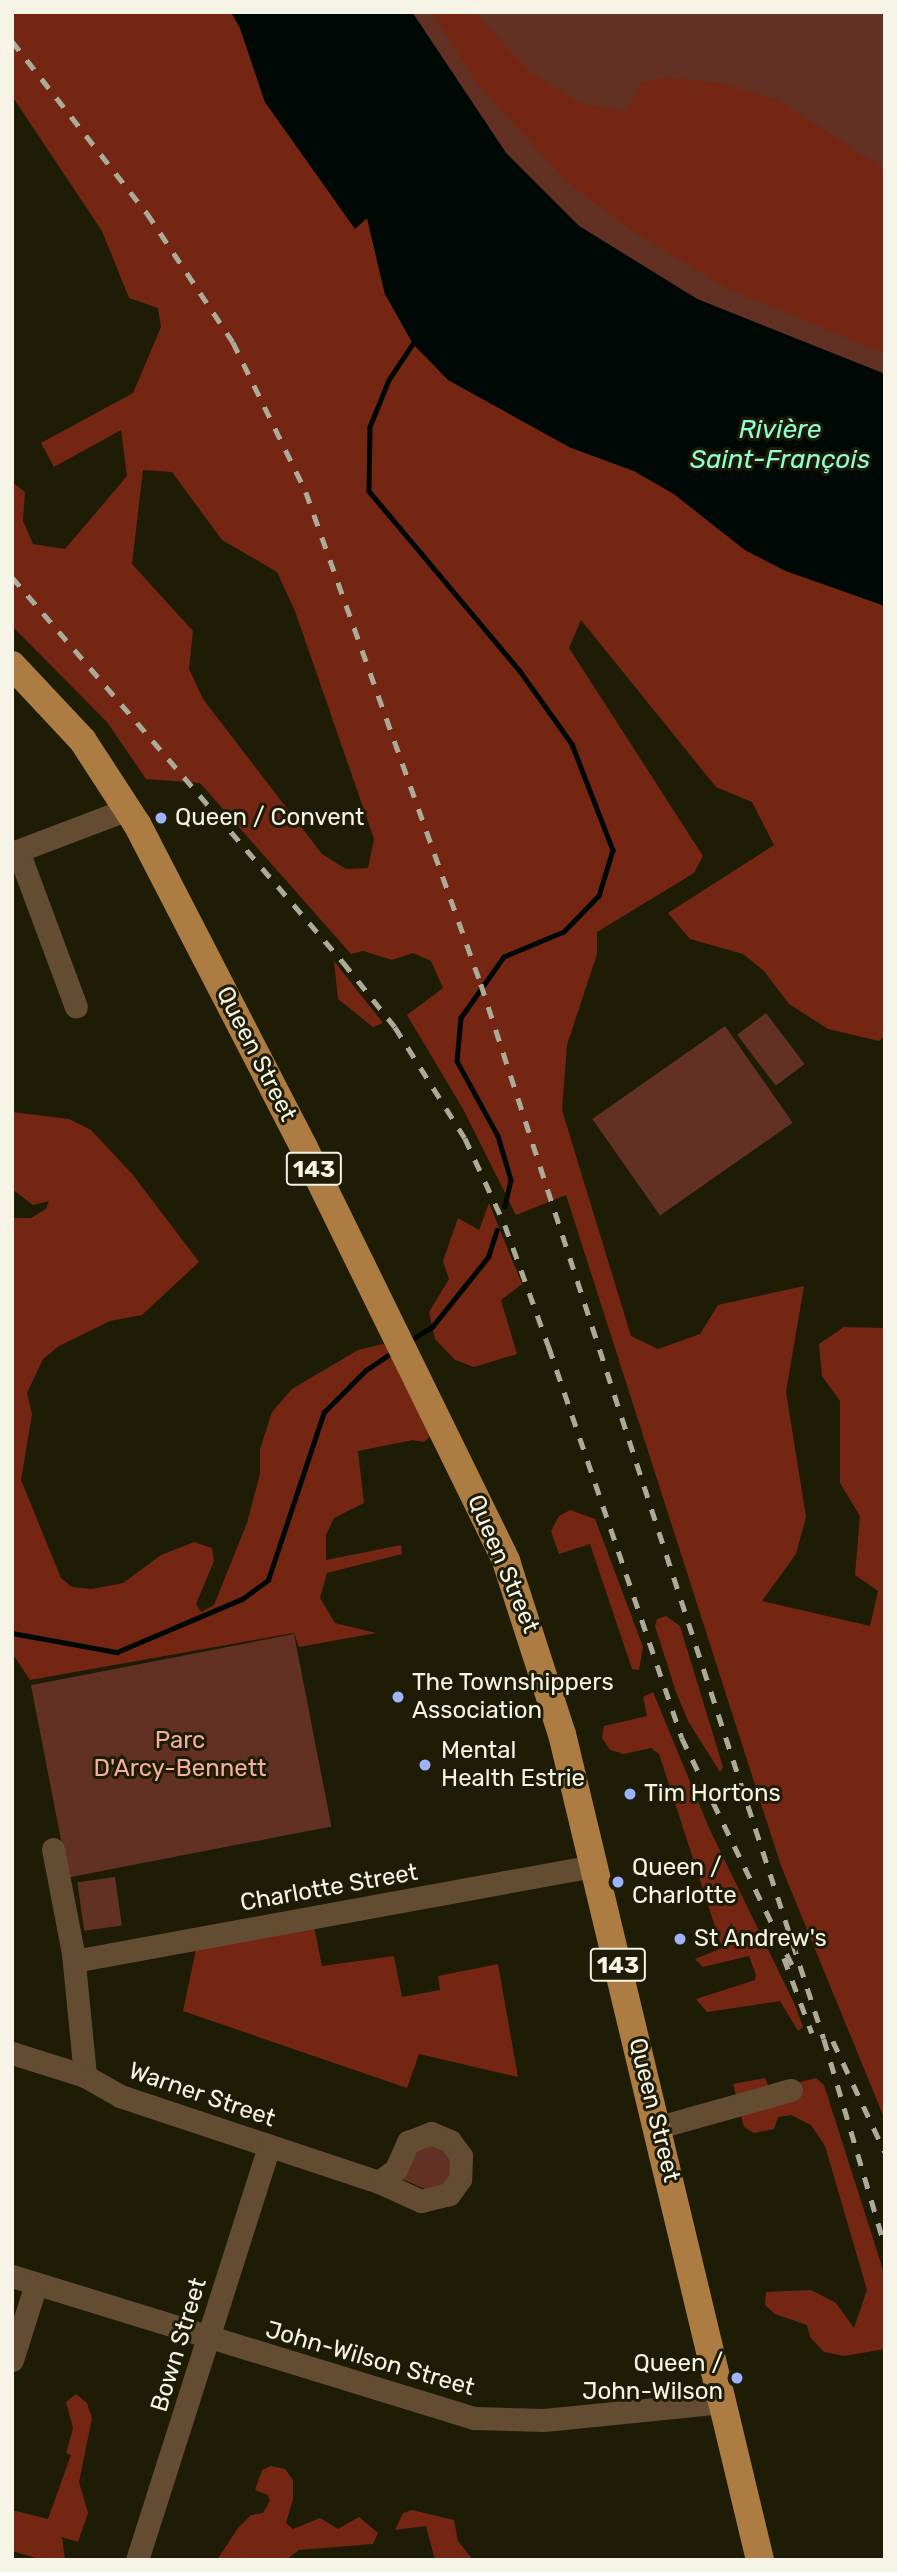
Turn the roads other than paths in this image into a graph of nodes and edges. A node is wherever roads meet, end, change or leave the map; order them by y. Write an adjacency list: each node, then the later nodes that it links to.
1 (12, 665): 2 (main road, Queen Street / 143)
2 (128, 809): 3 (street); 6 (main road, Queen Street / 143)
3 (15, 852): 4 (street)
4 (76, 1007)
5 (53, 1849): 7 (street)
6 (593, 1866): 7 (street, Charlotte Street); 11 (main road, Queen Street / 143)
7 (74, 1961): 9 (street)
8 (12, 2053): 9 (street, Warner Street)
9 (85, 2076): 12 (street, Warner Street)
10 (792, 2090): 11 (street)
11 (659, 2127): 18 (main road, Queen Street / 143)
12 (269, 2146): 13 (street, Warner Street); 16 (street, Bown Street)
13 (379, 2182)
14 (12, 2276): 15 (street, John-Wilson Street)
15 (36, 2284): 16 (street, John-Wilson Street); 17 (street)
16 (209, 2339): 18 (street, John-Wilson Street); 19 (street, Bown Street)
17 (12, 2360)
18 (723, 2402): 20 (main road, Queen Street / 143)
19 (137, 2560)
20 (760, 2560)

